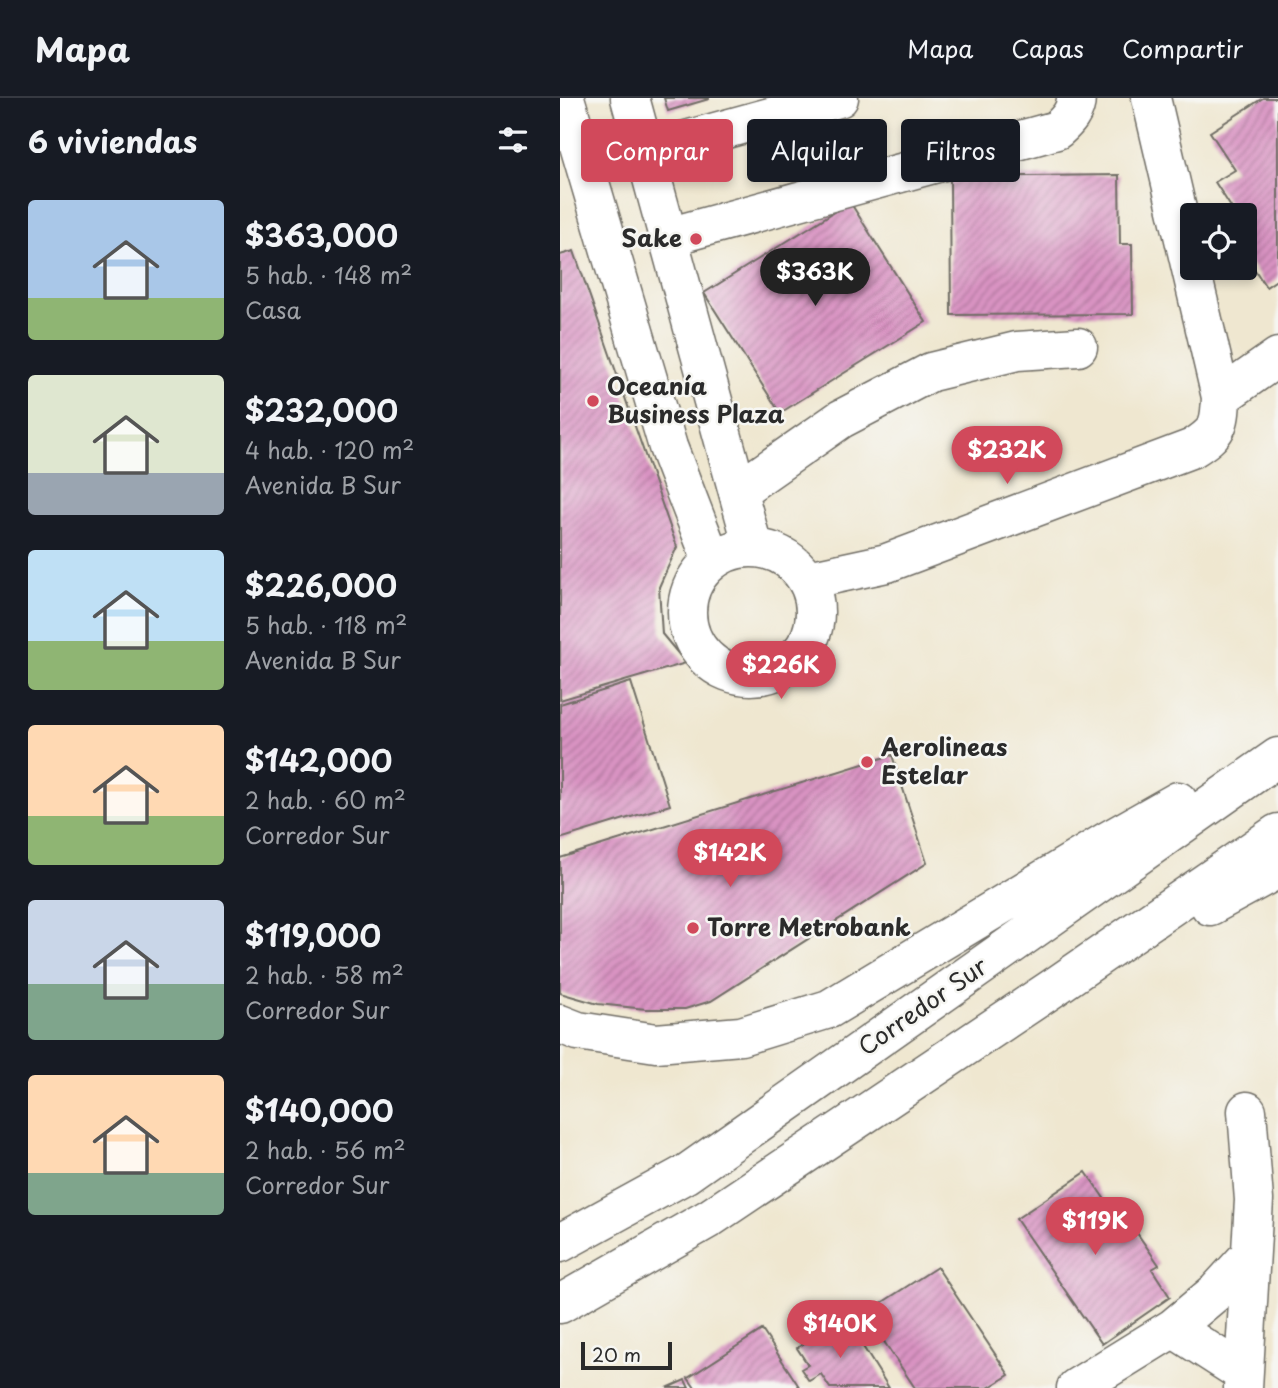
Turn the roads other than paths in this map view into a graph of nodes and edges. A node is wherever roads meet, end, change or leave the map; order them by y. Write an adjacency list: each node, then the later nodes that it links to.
1 (630, 98): 6 (main road)
2 (839, 98): 7 (main road)
3 (1076, 98): 9 (main road)
4 (1152, 98): 12 (main road)
5 (565, 110): 15 (main road)
6 (636, 119)
7 (733, 127)
8 (654, 182): 9 (main road)
9 (668, 237): 13 (main road)
10 (1079, 347): 13 (main road)
11 (1278, 358): 12 (main road)
12 (1221, 397): 16 (main road)
13 (738, 491): 14 (main road)
14 (753, 547): 15 (main road); 16 (main road)
15 (712, 561): 16 (main road)
16 (808, 580)
17 (1278, 746): 22 (main road)
18 (1278, 757): 24 (main road, Corredor Sur)
19 (1278, 834): 21 (main road)
20 (1278, 869): 21 (main road)
21 (1053, 988): 26 (main road)
22 (560, 1024)
23 (1247, 1111): 25 (main road)
24 (560, 1243)
25 (1249, 1256): 27 (main road); 29 (main road)
26 (560, 1304)
27 (1174, 1328): 28 (main road); 29 (main road)
28 (1133, 1372): 30 (main road)
29 (1243, 1380)
30 (1076, 1388)

